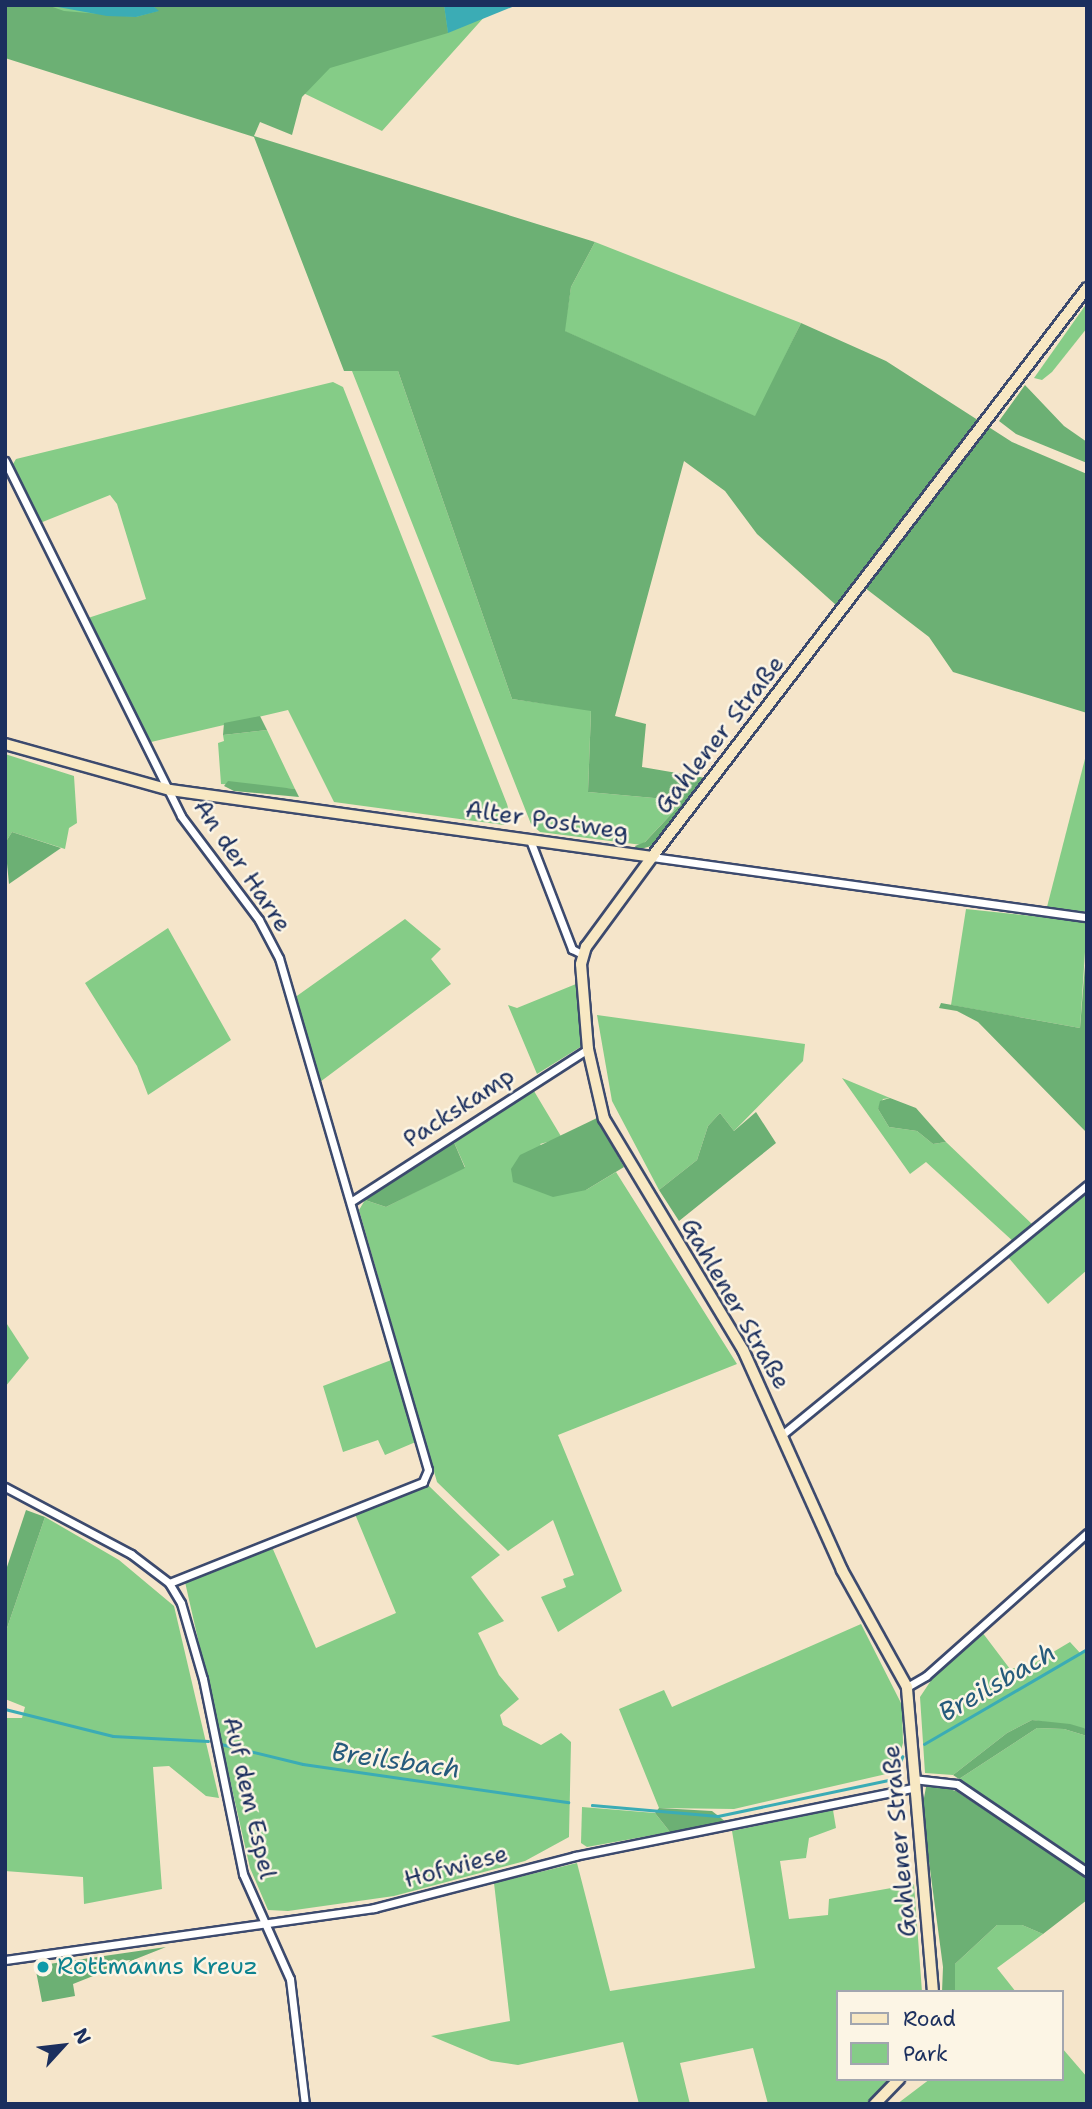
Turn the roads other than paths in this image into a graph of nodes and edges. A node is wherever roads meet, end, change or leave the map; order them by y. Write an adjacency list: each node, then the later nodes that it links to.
1 (1087, 288): 6 (main road, Gahlener Straße)
2 (5, 461): 4 (street, An der Harre)
3 (5, 744): 4 (main road, Alter Postweg)
4 (170, 790): 5 (main road, Alter Postweg); 11 (street, An der Harre)
5 (530, 840): 6 (main road, Alter Postweg); 8 (street)
6 (652, 857): 7 (street, Alter Postweg); 8 (main road, Gahlener Straße)
7 (1087, 917)
8 (582, 954): 9 (main road, Gahlener Straße)
9 (587, 1049): 11 (street, Packskamp); 12 (main road, Gahlener Straße)
10 (1087, 1185): 12 (street, Gahlener Straße)
11 (352, 1201): 15 (street, An der Harre)
12 (783, 1434): 16 (main road, Gahlener Straße)
13 (5, 1487): 15 (street, Auf dem Espel)
14 (1087, 1533): 16 (street)
15 (169, 1583): 19 (street, Auf dem Espel)
16 (907, 1687): 17 (main road, Gahlener Straße)
17 (913, 1783): 18 (street, Hofwiese); 19 (street, Hofwiese); 21 (main road, Gahlener Straße)
18 (1087, 1872)
19 (263, 1922): 20 (street, Hofwiese); 23 (street, Auf dem Espel)
20 (5, 1961)
21 (933, 1990)
22 (897, 2081): 24 (main road)
23 (305, 2104)
24 (875, 2104)

